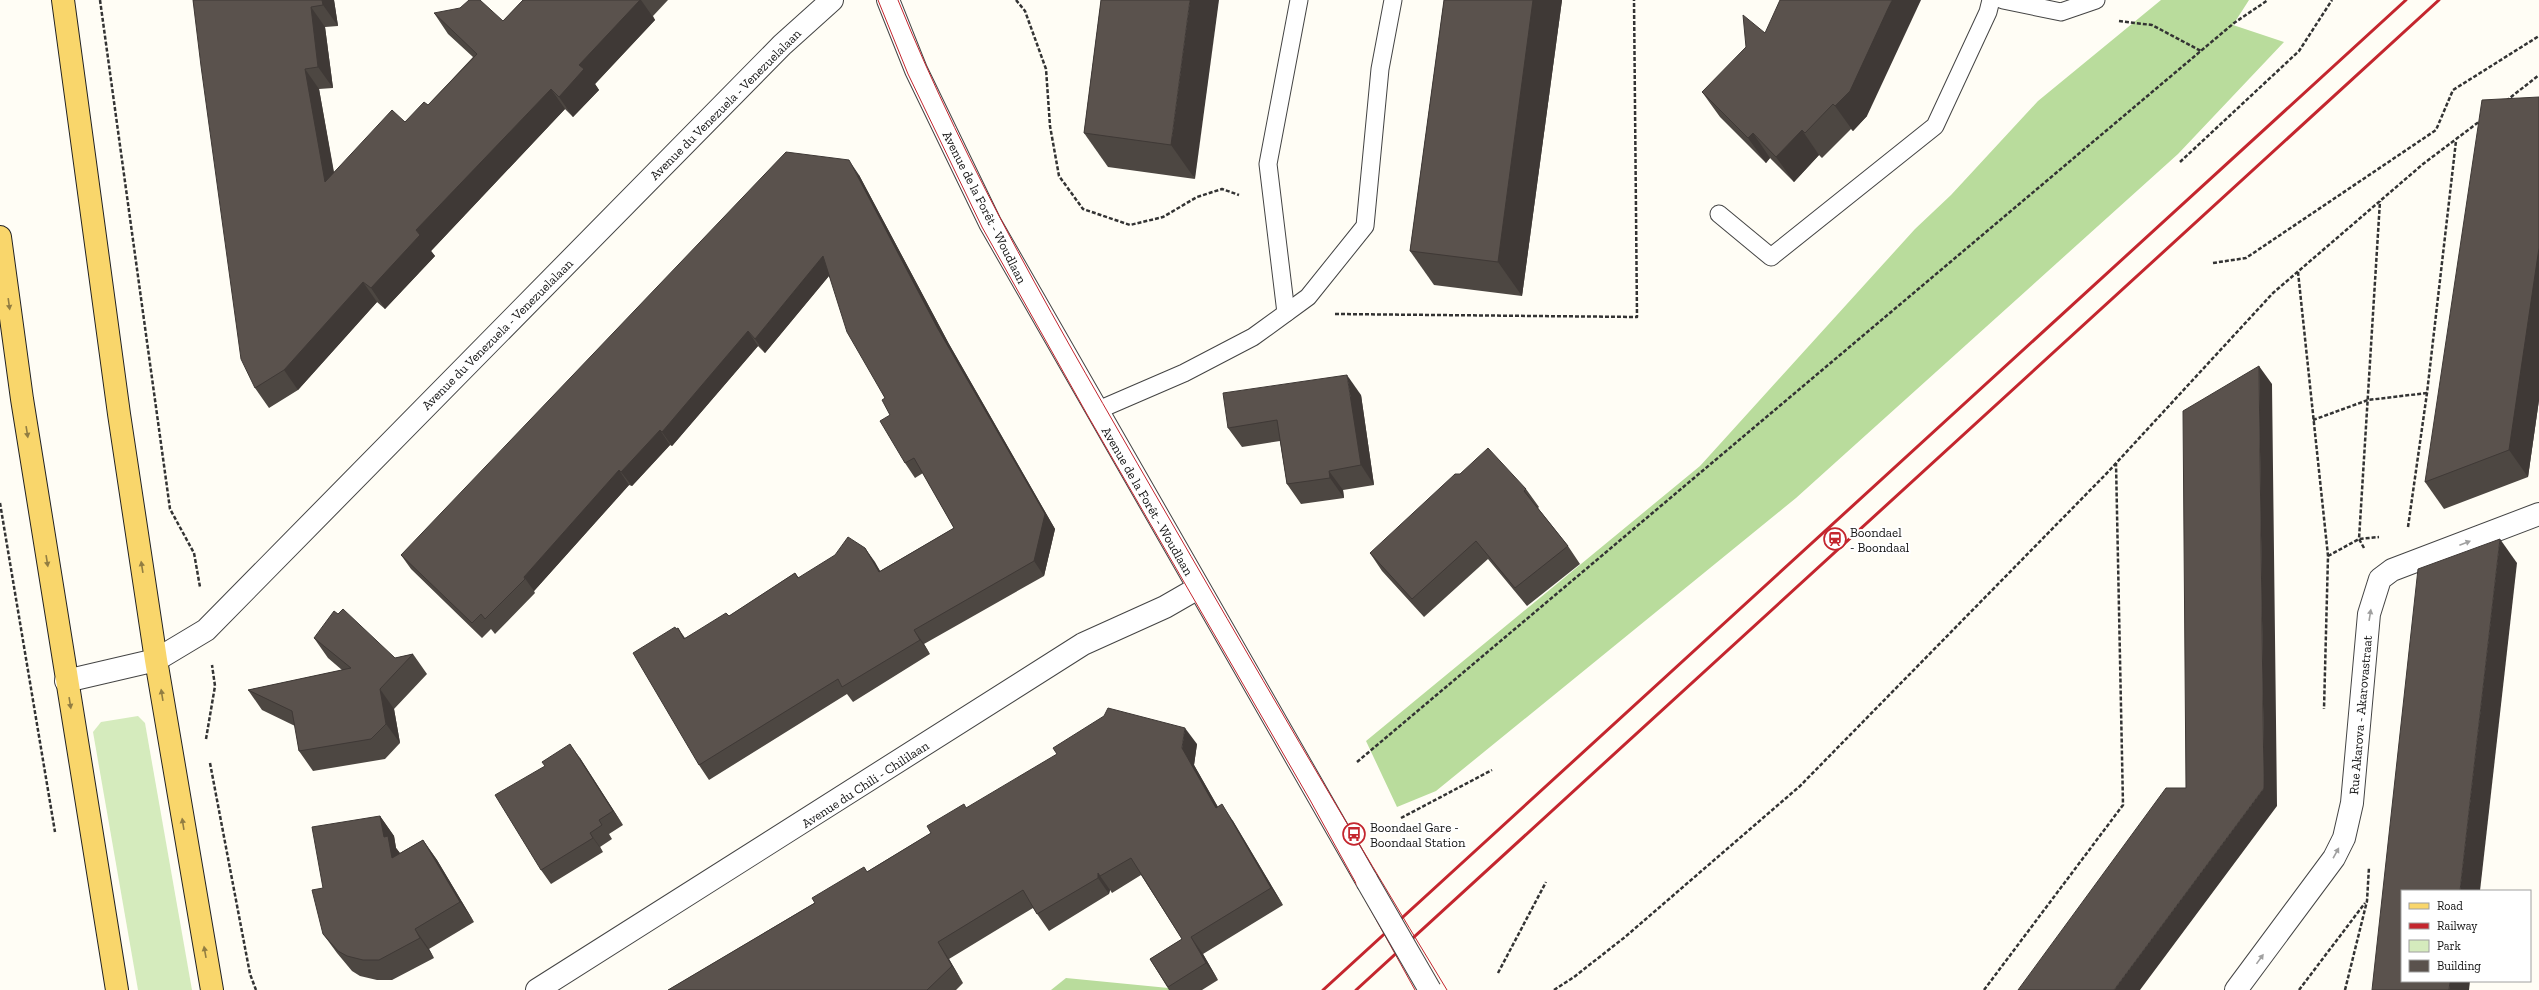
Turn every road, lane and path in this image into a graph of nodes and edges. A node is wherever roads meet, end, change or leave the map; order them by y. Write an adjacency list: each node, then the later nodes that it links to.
1 (63, 0): 43 (main road, one-way to 1)
2 (100, 0): 42 (path)
3 (832, 0): 42 (street, Avenue du Venezuela - Venezuelalaan)
4 (888, 0): 31 (street, Avenue de la Forêt - Woudlaan)
5 (1016, 0): 23 (path)
6 (1299, 0): 23 (lane)
7 (1393, 0): 28 (lane)
8 (1634, 0): 28 (path)
9 (1991, 0): 24 (lane)
10 (2003, 0): 11 (lane)
11 (2096, 0)
12 (2268, 0): 16 (path)
13 (2332, 0): 21 (path)
14 (2111, 20): 16 (path)
15 (2539, 36): 26 (path)
16 (2201, 51): 48 (path)
17 (2539, 75): 18 (path)
18 (2501, 105)
19 (2484, 118): 20 (path)
20 (2456, 140): 22 (path); 29 (path)
21 (2180, 162)
22 (2380, 200): 27 (path); 30 (path)
23 (1274, 208): 28 (lane)
24 (1719, 214)
25 (0, 237): 44 (main road, one-way to 44)
26 (2213, 263)
27 (2298, 271): 32 (path); 33 (path)
28 (1286, 313): 31 (lane)
29 (2427, 394): 30 (path); 39 (path)
30 (2368, 400): 32 (path); 37 (path)
31 (1096, 411): 41 (street, Avenue de la Forêt - Woudlaan)
32 (2314, 420): 38 (path)
33 (2116, 463): 61 (path); 62 (path)
34 (0, 504): 51 (path)
35 (2539, 514): 39 (street, one-way to 35)
36 (2383, 537): 37 (path)
37 (2360, 539): 38 (path); 40 (path)
38 (2328, 556): 45 (path)
39 (2413, 563): 40 (street)
40 (2380, 579): 63 (street, Rue Akarova - Akarovastraat, one-way to 40)
41 (1198, 588): 59 (street, Avenue du Chili - Chililaan); 60 (street, Avenue de la Forêt - Woudlaan, bridge)
42 (206, 630): 43 (street, Avenue du Venezuela - Venezuelalaan); 46 (path)
43 (156, 660): 44 (street, Avenue du Venezuela - Venezuelalaan); 57 (main road, one-way to 43)
44 (66, 681): 56 (main road, one-way to 56)
45 (2324, 713)
46 (207, 746)
47 (210, 761): 58 (path)
48 (1357, 762)
49 (1492, 770): 50 (path)
50 (1401, 818)
51 (55, 834)
52 (2370, 862): 54 (path)
53 (1546, 882): 55 (path)
54 (2367, 901): 64 (path); 65 (path)
55 (1498, 973)
56 (117, 990)
57 (212, 990)
58 (256, 990)
59 (537, 990)
60 (1430, 990)
61 (1554, 990)
62 (1984, 990)
63 (2236, 990)
64 (2299, 990)
65 (2345, 990)

